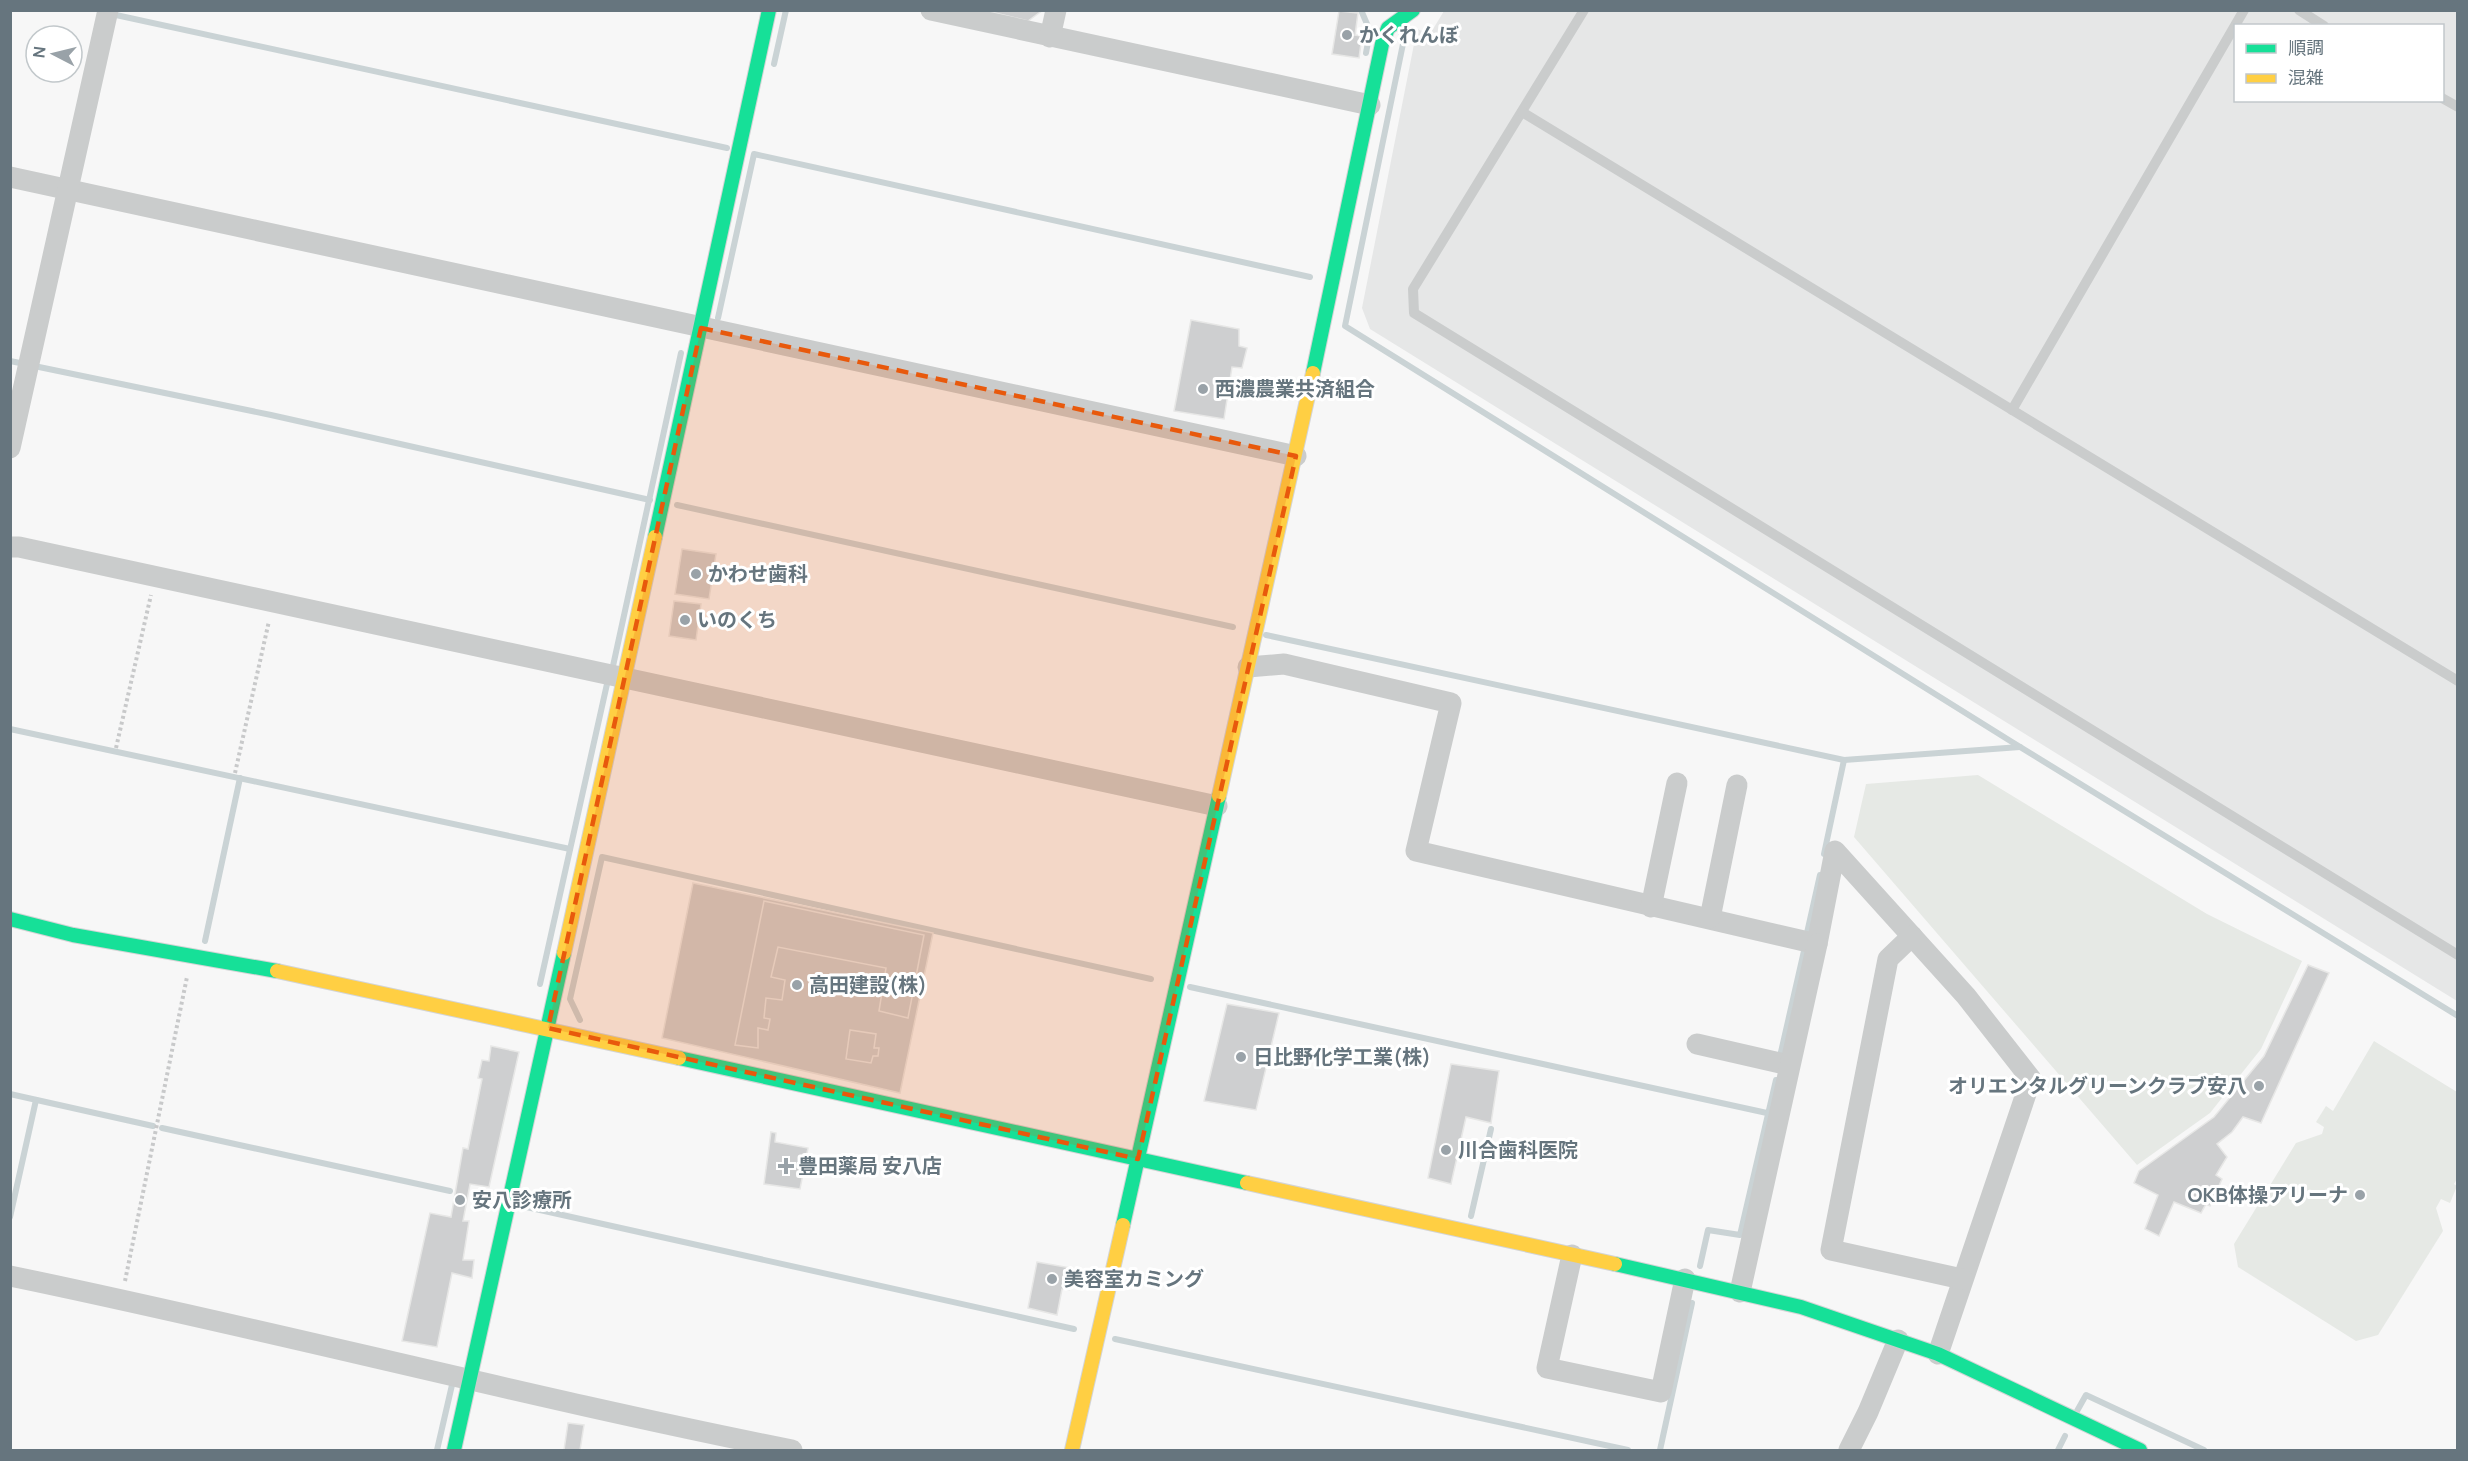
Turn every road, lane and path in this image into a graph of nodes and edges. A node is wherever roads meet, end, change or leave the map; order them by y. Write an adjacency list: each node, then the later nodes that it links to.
1 (108, 10): 18 (street)
2 (769, 10): 19 (street)
3 (931, 10): 12 (street)
4 (1056, 10): 12 (street)
5 (1584, 10): 16 (lane)
6 (2244, 10): 9 (lane)
7 (2299, 10): 10 (lane)
8 (1411, 12): 14 (street)
9 (2236, 24)
10 (2321, 24)
11 (2234, 27): 21 (lane)
12 (1050, 37): 14 (street)
13 (2444, 99): 15 (lane)
14 (1370, 105): 23 (street)
15 (2457, 107)
16 (1522, 112): 21 (lane); 40 (lane)
17 (10, 177): 18 (street)
18 (68, 189): 19 (street); 20 (street)
19 (701, 328): 23 (street); 28 (street)
20 (16, 403): 22 (street)
21 (2012, 410): 29 (lane)
22 (10, 448)
23 (1296, 456): 27 (street)
24 (10, 547): 25 (street)
25 (155, 577): 26 (street); 30 (path)
26 (273, 603): 28 (street); 31 (path)
27 (1248, 667): 34 (street); 35 (street)
28 (625, 679): 34 (street); 42 (street)
29 (2457, 681)
30 (116, 748)
31 (235, 773)
32 (1677, 783): 35 (street)
33 (1737, 785): 36 (street)
34 (1217, 806): 45 (street)
35 (1651, 907): 36 (street)
36 (1710, 918): 39 (street)
37 (10, 919): 41 (street)
38 (1912, 936): 39 (street); 49 (street); 49 (street)
39 (1816, 944): 44 (street)
40 (2457, 955)
41 (192, 956): 42 (street); 51 (path)
42 (548, 1028): 45 (street); 54 (street)
43 (1697, 1044): 44 (street)
44 (1789, 1065): 50 (street)
45 (1138, 1159): 46 (street); 58 (street)
46 (1572, 1255): 48 (street); 48 (street)
47 (10, 1276): 51 (street)
48 (1684, 1279): 50 (street)
49 (1962, 1279): 53 (street)
50 (1740, 1292): 52 (street)
51 (121, 1299): 54 (street)
52 (1899, 1340): 53 (street); 59 (street)
53 (1938, 1354): 60 (street)
54 (469, 1380): 55 (street); 56 (street)
55 (757, 1447): 57 (street)
56 (454, 1450)
57 (792, 1450)
58 (1072, 1450)
59 (1849, 1450)
60 (2140, 1450)

